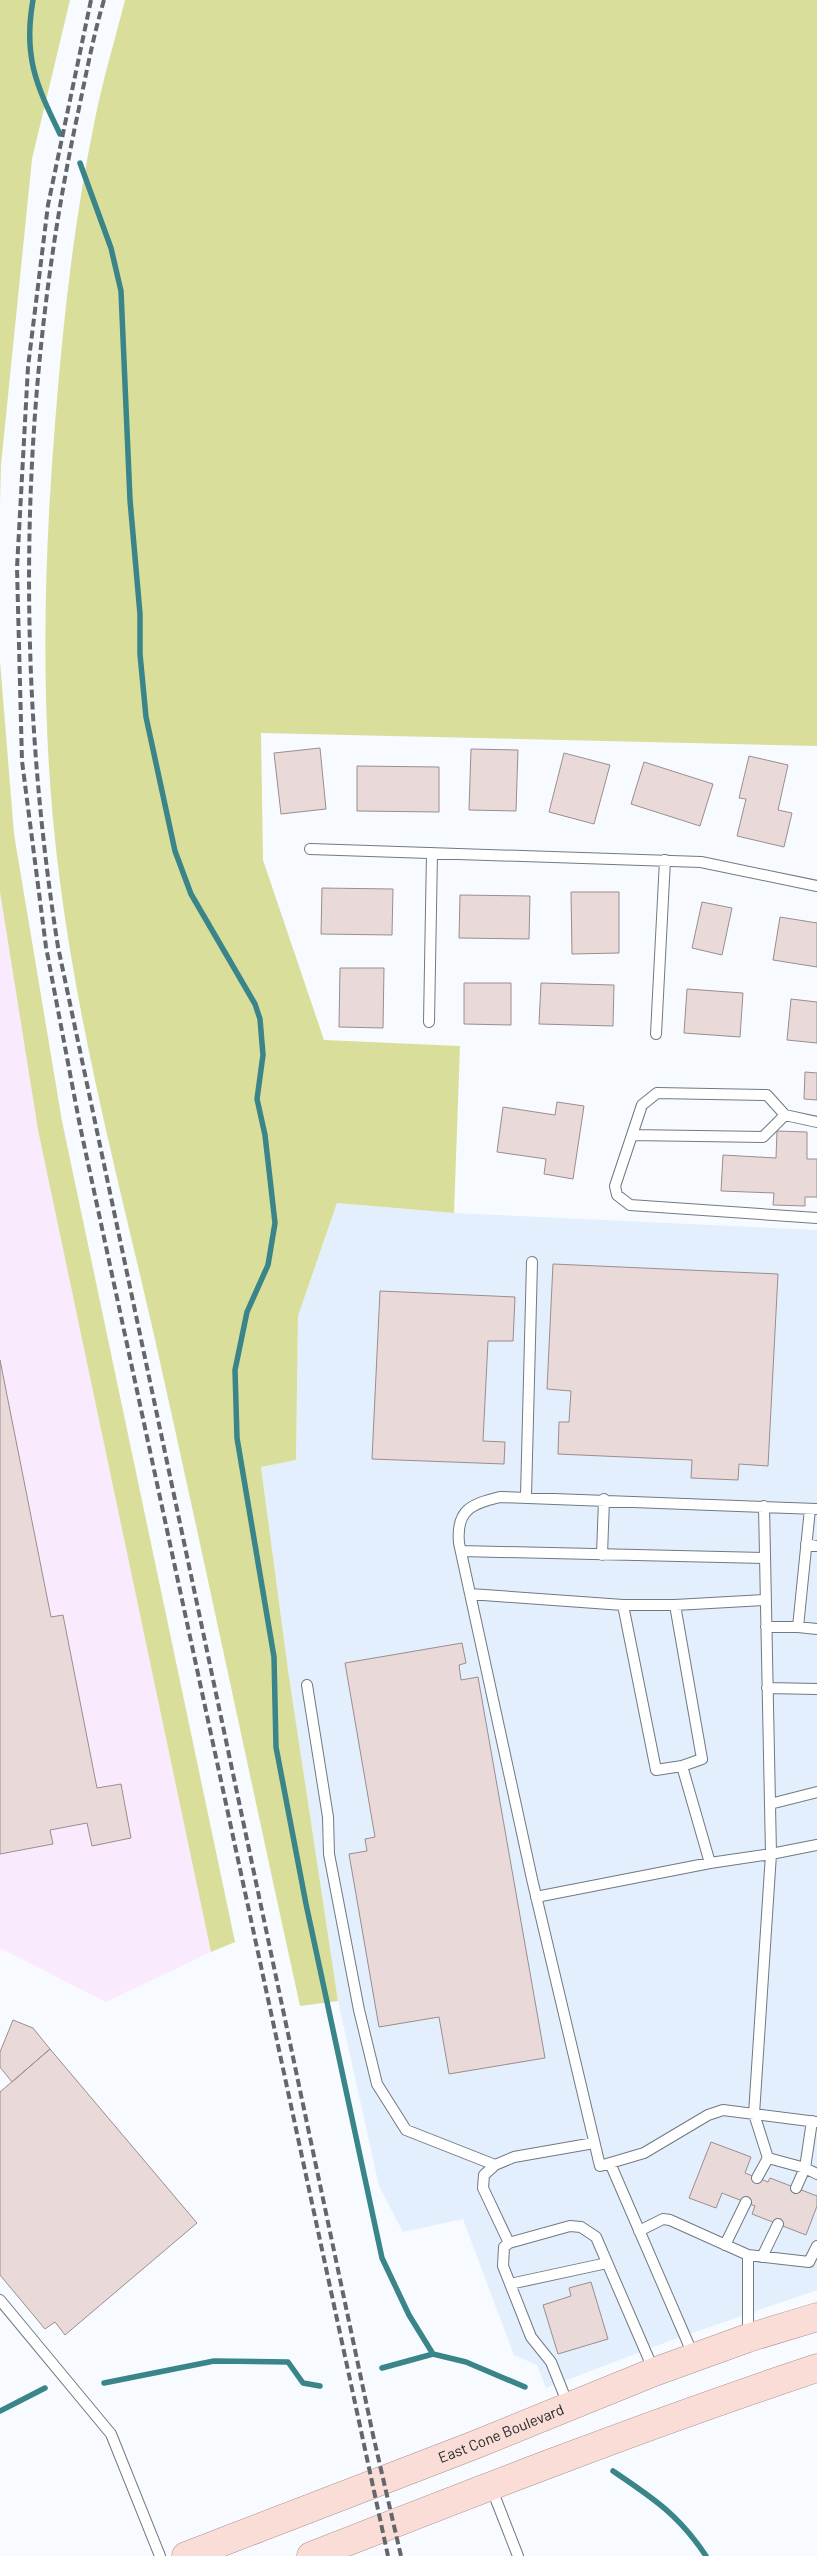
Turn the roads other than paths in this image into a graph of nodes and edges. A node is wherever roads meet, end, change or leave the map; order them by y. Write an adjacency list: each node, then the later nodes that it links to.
1 (310, 849): 2 (lane)
2 (432, 853): 3 (lane); 5 (lane)
3 (665, 860): 4 (lane); 6 (lane)
4 (817, 886)
5 (428, 1022)
6 (656, 1034)
7 (785, 1115): 8 (lane); 9 (lane); 9 (lane)
8 (817, 1122)
9 (632, 1135): 10 (lane)
10 (817, 1218)
11 (532, 1262): 12 (lane)
12 (526, 1496): 13 (lane); 17 (lane)
13 (604, 1499): 14 (lane); 18 (lane)
14 (764, 1506): 15 (lane); 19 (lane)
15 (813, 1509): 16 (lane)
16 (812, 1545): 25 (lane)
17 (461, 1551): 18 (lane); 20 (lane)
18 (602, 1555): 19 (lane)
19 (764, 1558): 21 (lane)
20 (470, 1594): 22 (lane); 36 (lane)
21 (766, 1600): 23 (lane); 24 (lane)
22 (623, 1605): 23 (lane); 30 (lane)
23 (675, 1605): 30 (lane)
24 (766, 1627): 25 (lane); 28 (lane)
25 (798, 1627): 26 (lane)
26 (817, 1629)
27 (307, 1685): 42 (lane)
28 (768, 1688): 29 (lane); 32 (lane)
29 (817, 1689)
30 (682, 1766): 35 (lane)
31 (817, 1792): 32 (lane)
32 (770, 1804): 34 (lane)
33 (817, 1845): 34 (lane)
34 (771, 1854): 35 (lane); 37 (lane)
35 (710, 1863): 36 (lane)
36 (536, 1897): 39 (lane)
37 (754, 2114): 38 (lane); 40 (lane); 41 (lane)
38 (815, 2122): 43 (lane)
39 (594, 2143): 41 (lane); 42 (lane)
40 (768, 2158): 43 (lane); 45 (lane)
41 (610, 2163): 49 (lane)
42 (495, 2164): 50 (lane)
43 (805, 2168): 44 (lane); 46 (lane)
44 (817, 2174)
45 (757, 2178)
46 (796, 2188)
47 (746, 2202): 51 (lane)
48 (778, 2224): 54 (lane)
49 (639, 2231): 51 (lane); 60 (lane)
50 (509, 2243): 55 (lane); 56 (lane)
51 (725, 2245): 53 (lane)
52 (817, 2246): 54 (lane)
53 (748, 2255): 54 (lane); 59 (lane)
54 (762, 2257)
55 (607, 2263): 56 (lane); 62 (lane)
56 (510, 2284): 63 (lane)
57 (0, 2300): 65 (lane)
58 (817, 2317): 59 (main road, East Cone Boulevard)
59 (748, 2338): 60 (main road, East Cone Boulevard)
60 (694, 2358): 62 (main road, East Cone Boulevard)
61 (817, 2368): 64 (main road)
62 (654, 2372): 63 (main road, East Cone Boulevard)
63 (570, 2407): 66 (main road, East Cone Boulevard)
64 (490, 2486): 67 (main road); 68 (lane)
65 (160, 2556)
66 (186, 2556)
67 (311, 2556)
68 (518, 2556)

